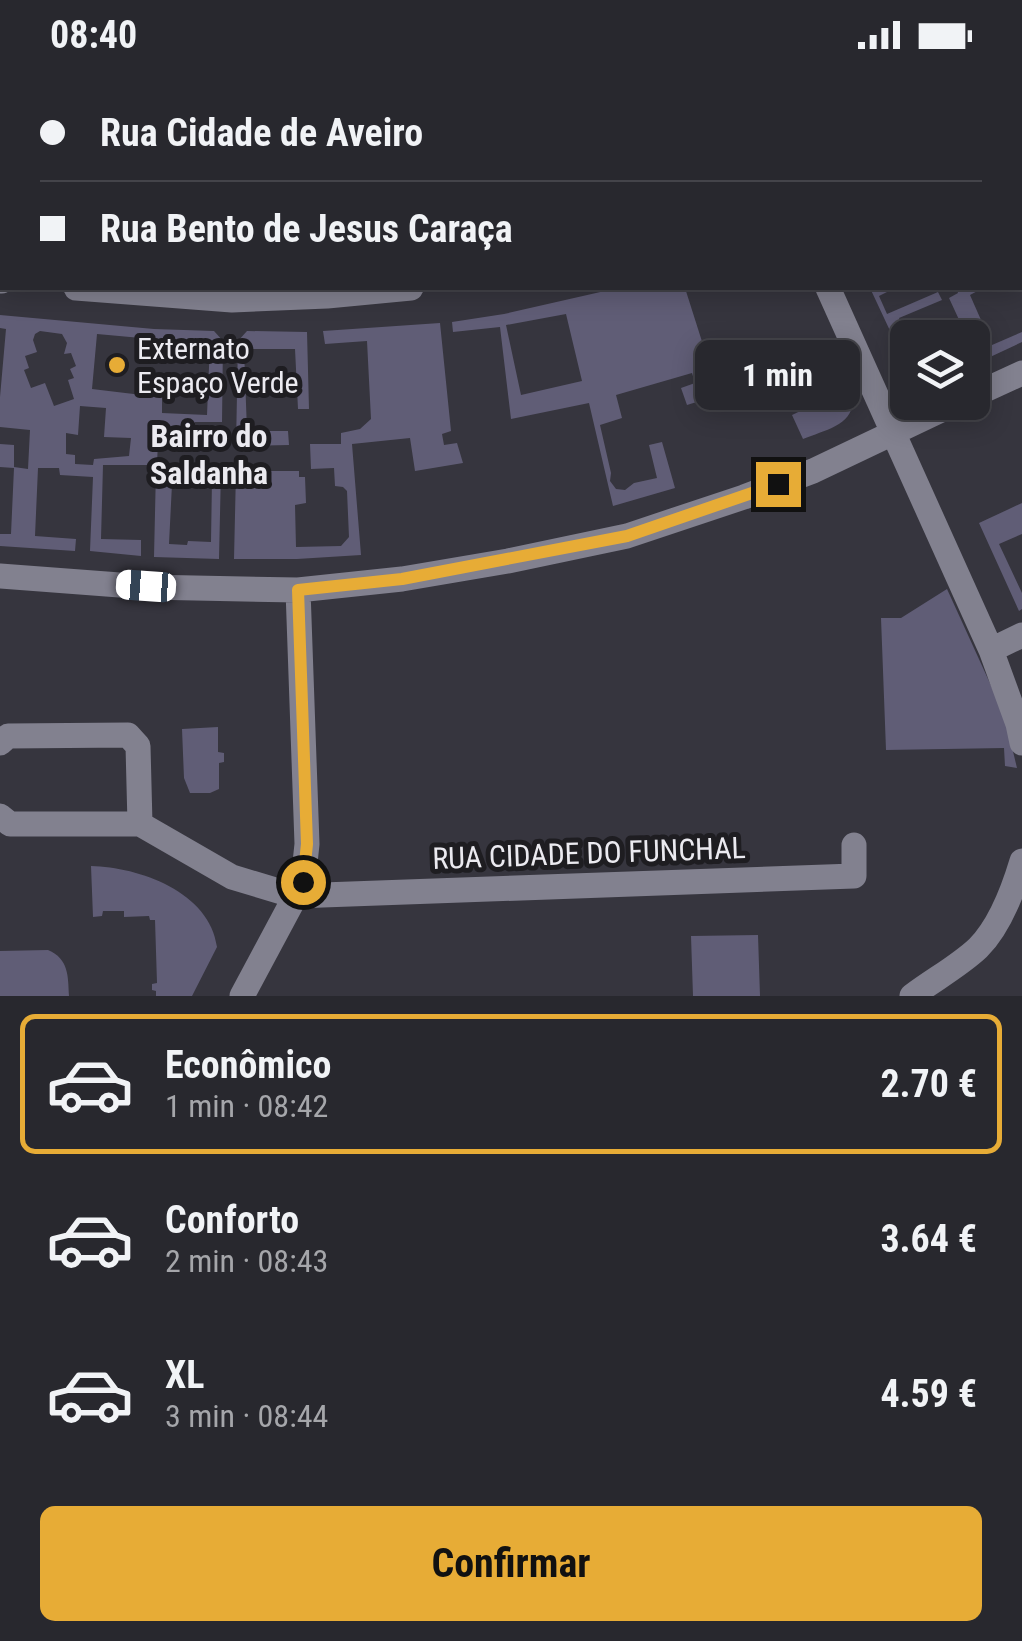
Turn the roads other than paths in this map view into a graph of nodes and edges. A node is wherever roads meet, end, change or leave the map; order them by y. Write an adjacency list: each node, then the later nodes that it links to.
1 (133, 290): 4 (street)
2 (390, 290): 4 (street)
3 (829, 290): 8 (street)
4 (162, 291)
5 (1022, 373): 6 (street)
6 (990, 388)
7 (920, 420): 8 (street)
8 (894, 432): 10 (street); 12 (street)
9 (0, 576): 10 (street)
10 (298, 590): 19 (street)
11 (1022, 635): 12 (street)
12 (990, 650): 14 (street)
13 (0, 743): 16 (street)
14 (1022, 743)
15 (0, 816): 16 (street)
16 (140, 824): 19 (street)
17 (854, 846): 19 (street, RUA CIDADE DO FUNCHAL)
18 (1022, 862): 21 (street)
19 (296, 896): 22 (street)
20 (1022, 924): 21 (street)
21 (994, 926): 23 (street)
22 (242, 996)
23 (912, 996)

